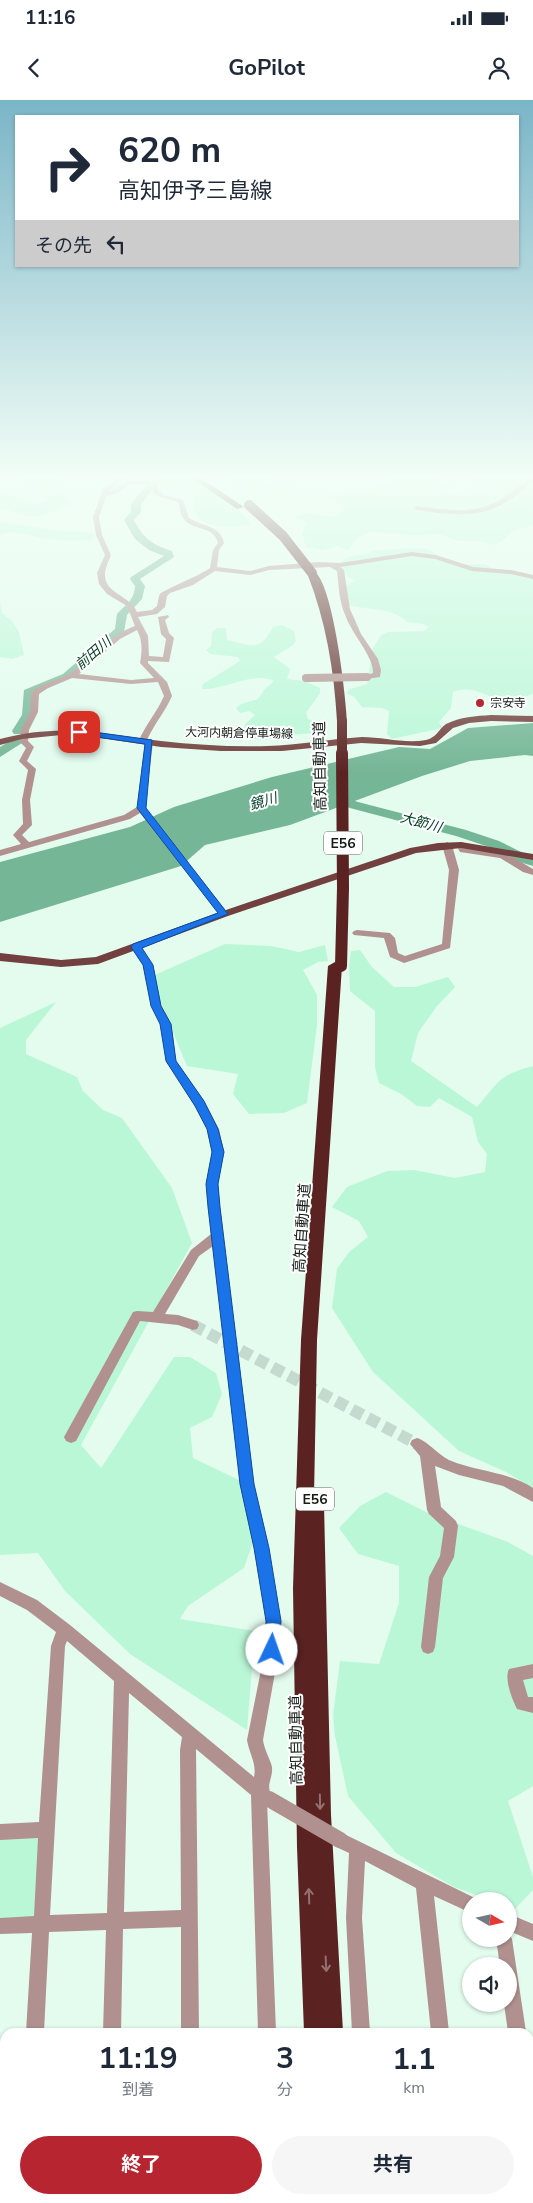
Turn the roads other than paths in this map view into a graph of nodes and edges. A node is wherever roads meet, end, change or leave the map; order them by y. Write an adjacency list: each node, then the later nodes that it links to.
1 (102, 577): 5 (street)
2 (200, 577): 5 (street)
3 (308, 577): 27 (highway, 高知自動車道 / E56, bridge)
4 (341, 577): 10 (street, bridge)
5 (133, 611): 7 (street)
6 (165, 617): 8 (street)
7 (139, 628): 8 (street); 9 (street)
8 (144, 658): 11 (street)
9 (71, 676): 11 (street); 13 (street)
10 (306, 678)
11 (160, 680): 14 (street)
12 (533, 719): 14 (main road, 大河内朝倉停車場線)
13 (24, 734): 14 (main road, 大河内朝倉停車場線); 15 (main road, 大河内朝倉停車場線); 17 (street)
14 (146, 741): 16 (street)
15 (0, 742)
16 (143, 809): 17 (street); 23 (street)
17 (27, 845): 20 (street)
18 (448, 845): 19 (main road); 23 (main road); 24 (street)
19 (461, 845): 21 (main road); 22 (street)
20 (0, 853)
21 (533, 856)
22 (533, 872)
23 (224, 914): 25 (main road)
24 (357, 933)
25 (136, 947): 26 (main road); 28 (street)
26 (0, 956)
27 (338, 966): 59 (highway, E56, one-way to 27); 60 (highway, 高知自動車道 / E56, one-way to 60)
28 (218, 1236): 29 (street); 42 (street)
29 (157, 1316): 30 (street); 31 (street)
30 (193, 1325)
31 (71, 1438)
32 (417, 1444): 33 (street)
33 (427, 1456): 34 (street); 37 (street)
34 (533, 1496)
35 (0, 1589): 36 (street)
36 (65, 1630): 39 (street); 43 (street)
37 (428, 1647)
38 (533, 1671): 40 (street)
39 (122, 1678): 41 (street); 49 (street)
40 (533, 1706)
41 (190, 1735): 42 (street); 48 (street)
42 (264, 1795): 45 (street, bridge); 58 (street)
43 (46, 1830): 44 (street); 50 (street)
44 (0, 1832)
45 (358, 1849): 46 (street); 61 (street)
46 (424, 1883): 47 (street); 62 (street)
47 (462, 1901)
48 (190, 1918): 49 (street); 57 (street)
49 (116, 1921): 50 (street); 56 (street)
50 (41, 1924): 51 (street); 55 (street)
51 (0, 1926)
52 (518, 1926): 53 (street)
53 (533, 1933)
54 (514, 2012): 63 (street)
55 (35, 2028)
56 (112, 2028)
57 (190, 2028)
58 (267, 2028)
59 (316, 2028)
60 (330, 2028)
61 (361, 2028)
62 (440, 2028)
63 (516, 2028)

